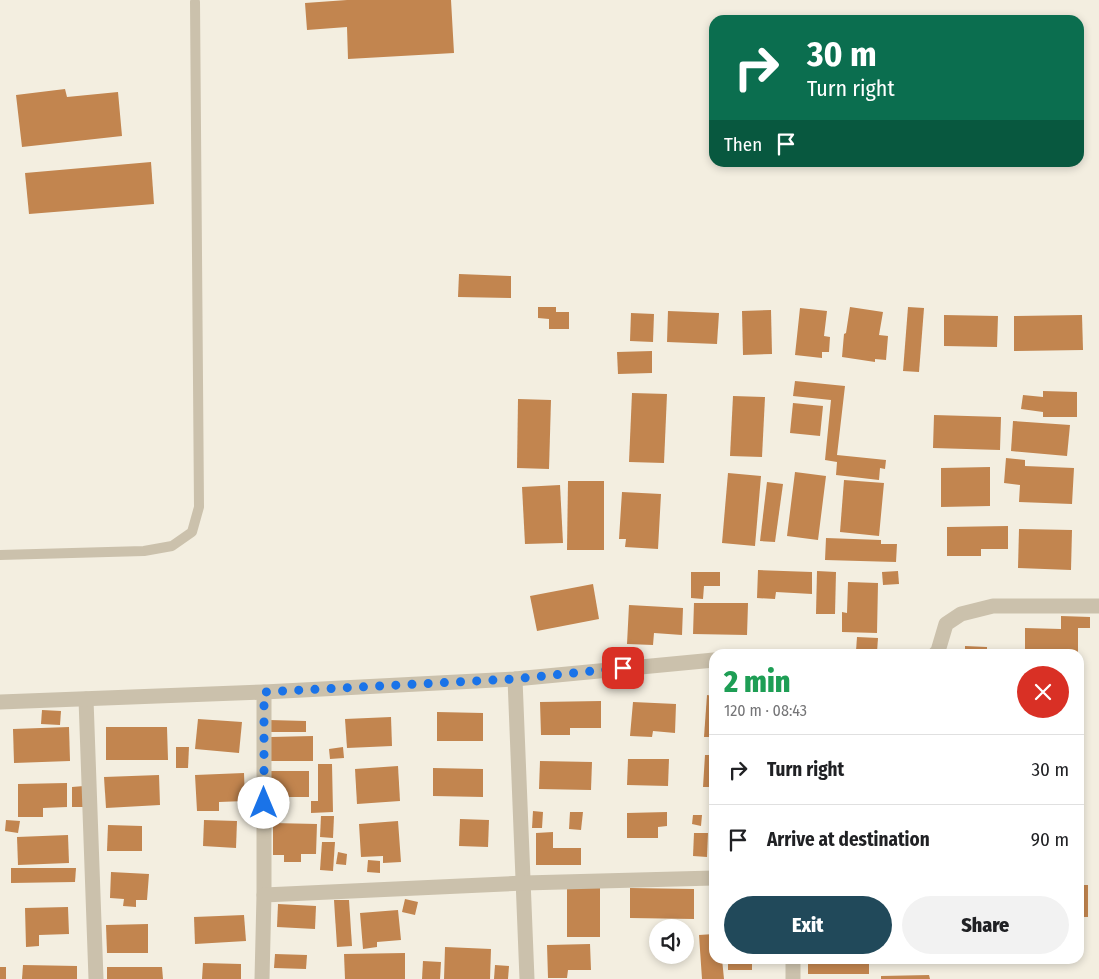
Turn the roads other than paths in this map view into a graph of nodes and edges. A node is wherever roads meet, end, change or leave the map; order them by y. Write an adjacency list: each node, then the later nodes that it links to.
1 (195, 2): 2 (lane)
2 (0, 556)
3 (1099, 606): 4 (street)
4 (939, 649)
5 (709, 660): 6 (street)
6 (514, 679): 7 (street); 11 (street)
7 (264, 692): 8 (street); 12 (street)
8 (86, 699): 9 (street); 14 (street)
9 (0, 702)
10 (709, 878): 11 (street)
11 (524, 883): 12 (street); 16 (street)
12 (264, 895): 15 (street)
13 (793, 964): 17 (street)
14 (96, 979)
15 (262, 979)
16 (526, 979)
17 (793, 979)

